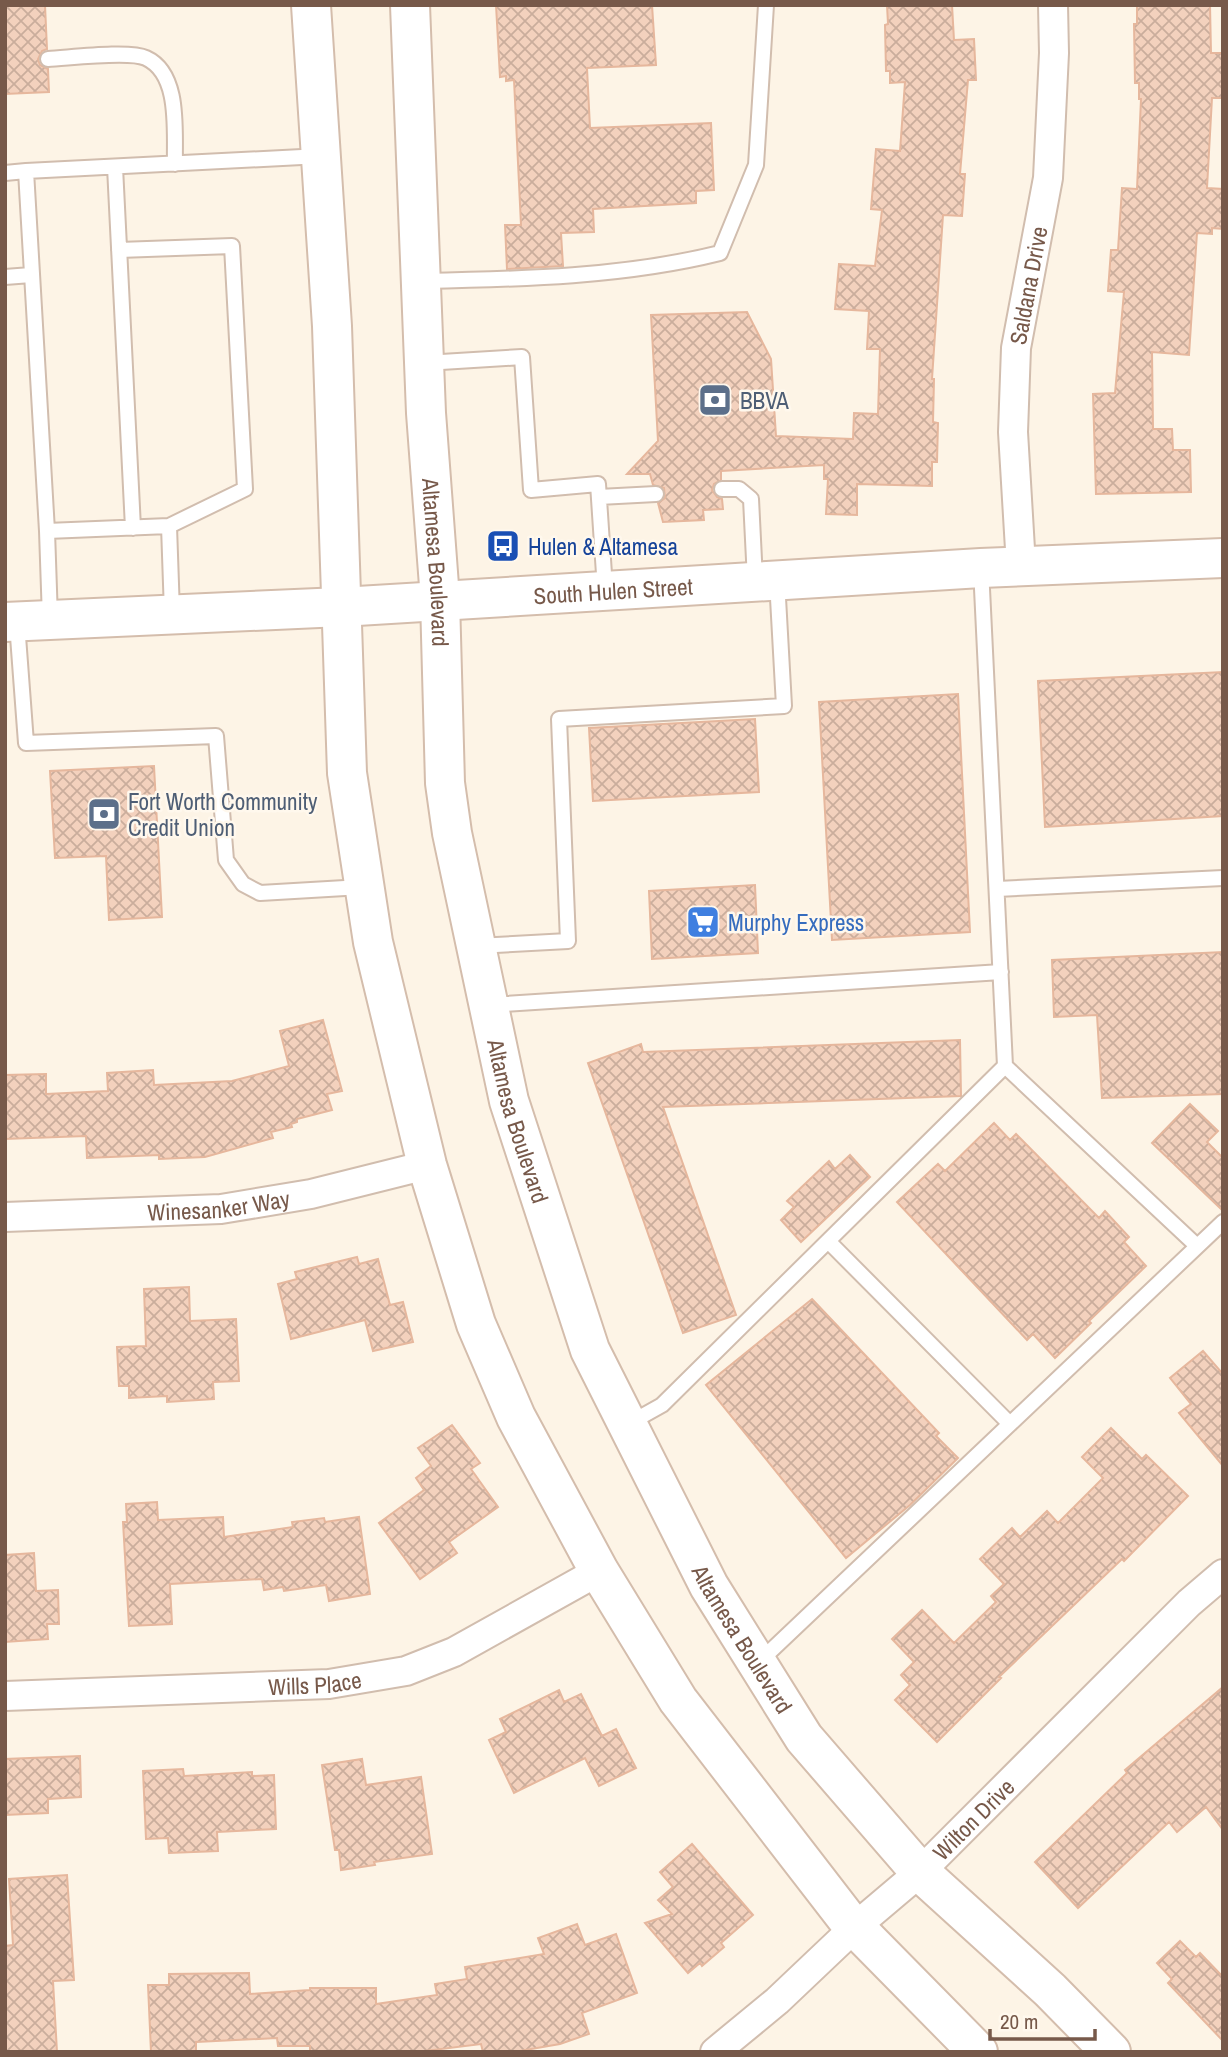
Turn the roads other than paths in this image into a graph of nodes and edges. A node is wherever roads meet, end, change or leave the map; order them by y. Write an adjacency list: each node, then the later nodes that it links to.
1 (311, 5): 6 (main road)
2 (410, 5): 14 (main road, Altamesa Boulevard)
3 (766, 5): 14 (lane)
4 (1054, 5): 23 (street, Saldana Drive)
5 (48, 59): 7 (lane)
6 (321, 156): 7 (lane); 28 (main road)
7 (175, 164): 8 (lane)
8 (116, 167): 9 (lane); 11 (lane)
9 (26, 172): 10 (lane); 12 (lane)
10 (5, 173)
11 (119, 250): 19 (lane); 20 (lane)
12 (30, 275): 13 (lane); 21 (lane)
13 (5, 277)
14 (421, 281): 15 (main road, Altamesa Boulevard)
15 (424, 363): 18 (lane); 27 (main road, Altamesa Boulevard)
16 (722, 489): 25 (lane)
17 (656, 494): 18 (lane)
18 (600, 497): 26 (lane)
19 (169, 526): 20 (lane); 29 (lane)
20 (133, 528): 21 (lane)
21 (47, 531): 30 (lane)
22 (1223, 558): 23 (main road, South Hulen Street)
23 (1021, 566): 24 (main road, South Hulen Street)
24 (981, 568): 25 (main road, South Hulen Street); 33 (lane)
25 (766, 580): 26 (main road, South Hulen Street); 34 (lane)
26 (605, 590): 27 (main road, South Hulen Street)
27 (440, 599): 28 (main road, South Hulen Street); 34 (main road, Altamesa Boulevard)
28 (341, 607): 29 (main road, South Hulen Street); 32 (main road)
29 (172, 615): 30 (main road, South Hulen Street)
30 (17, 620): 32 (lane)
31 (1223, 878): 33 (lane)
32 (365, 887): 38 (main road)
33 (997, 889): 35 (lane)
34 (476, 946): 36 (main road, Altamesa Boulevard)
35 (1001, 972): 36 (lane); 37 (lane)
36 (488, 1005): 44 (main road, Altamesa Boulevard)
37 (1005, 1066): 41 (lane); 42 (lane)
38 (427, 1165): 39 (street, Winesanker Way); 45 (main road)
39 (5, 1217)
40 (1223, 1222): 42 (lane)
41 (828, 1241): 43 (lane); 44 (lane)
42 (1197, 1246): 43 (lane)
43 (1010, 1424): 47 (lane)
44 (627, 1425): 47 (main road, Altamesa Boulevard)
45 (599, 1571): 48 (street, Wills Place); 50 (main road)
46 (1223, 1574): 49 (street, Wilton Drive)
47 (757, 1664): 49 (main road, Altamesa Boulevard)
48 (5, 1696)
49 (920, 1872): 50 (street, Wilton Drive); 53 (main road, Altamesa Boulevard)
50 (855, 1927): 51 (street, Wilton Drive); 52 (main road)
51 (715, 2052)
52 (978, 2052)
53 (1111, 2052)

